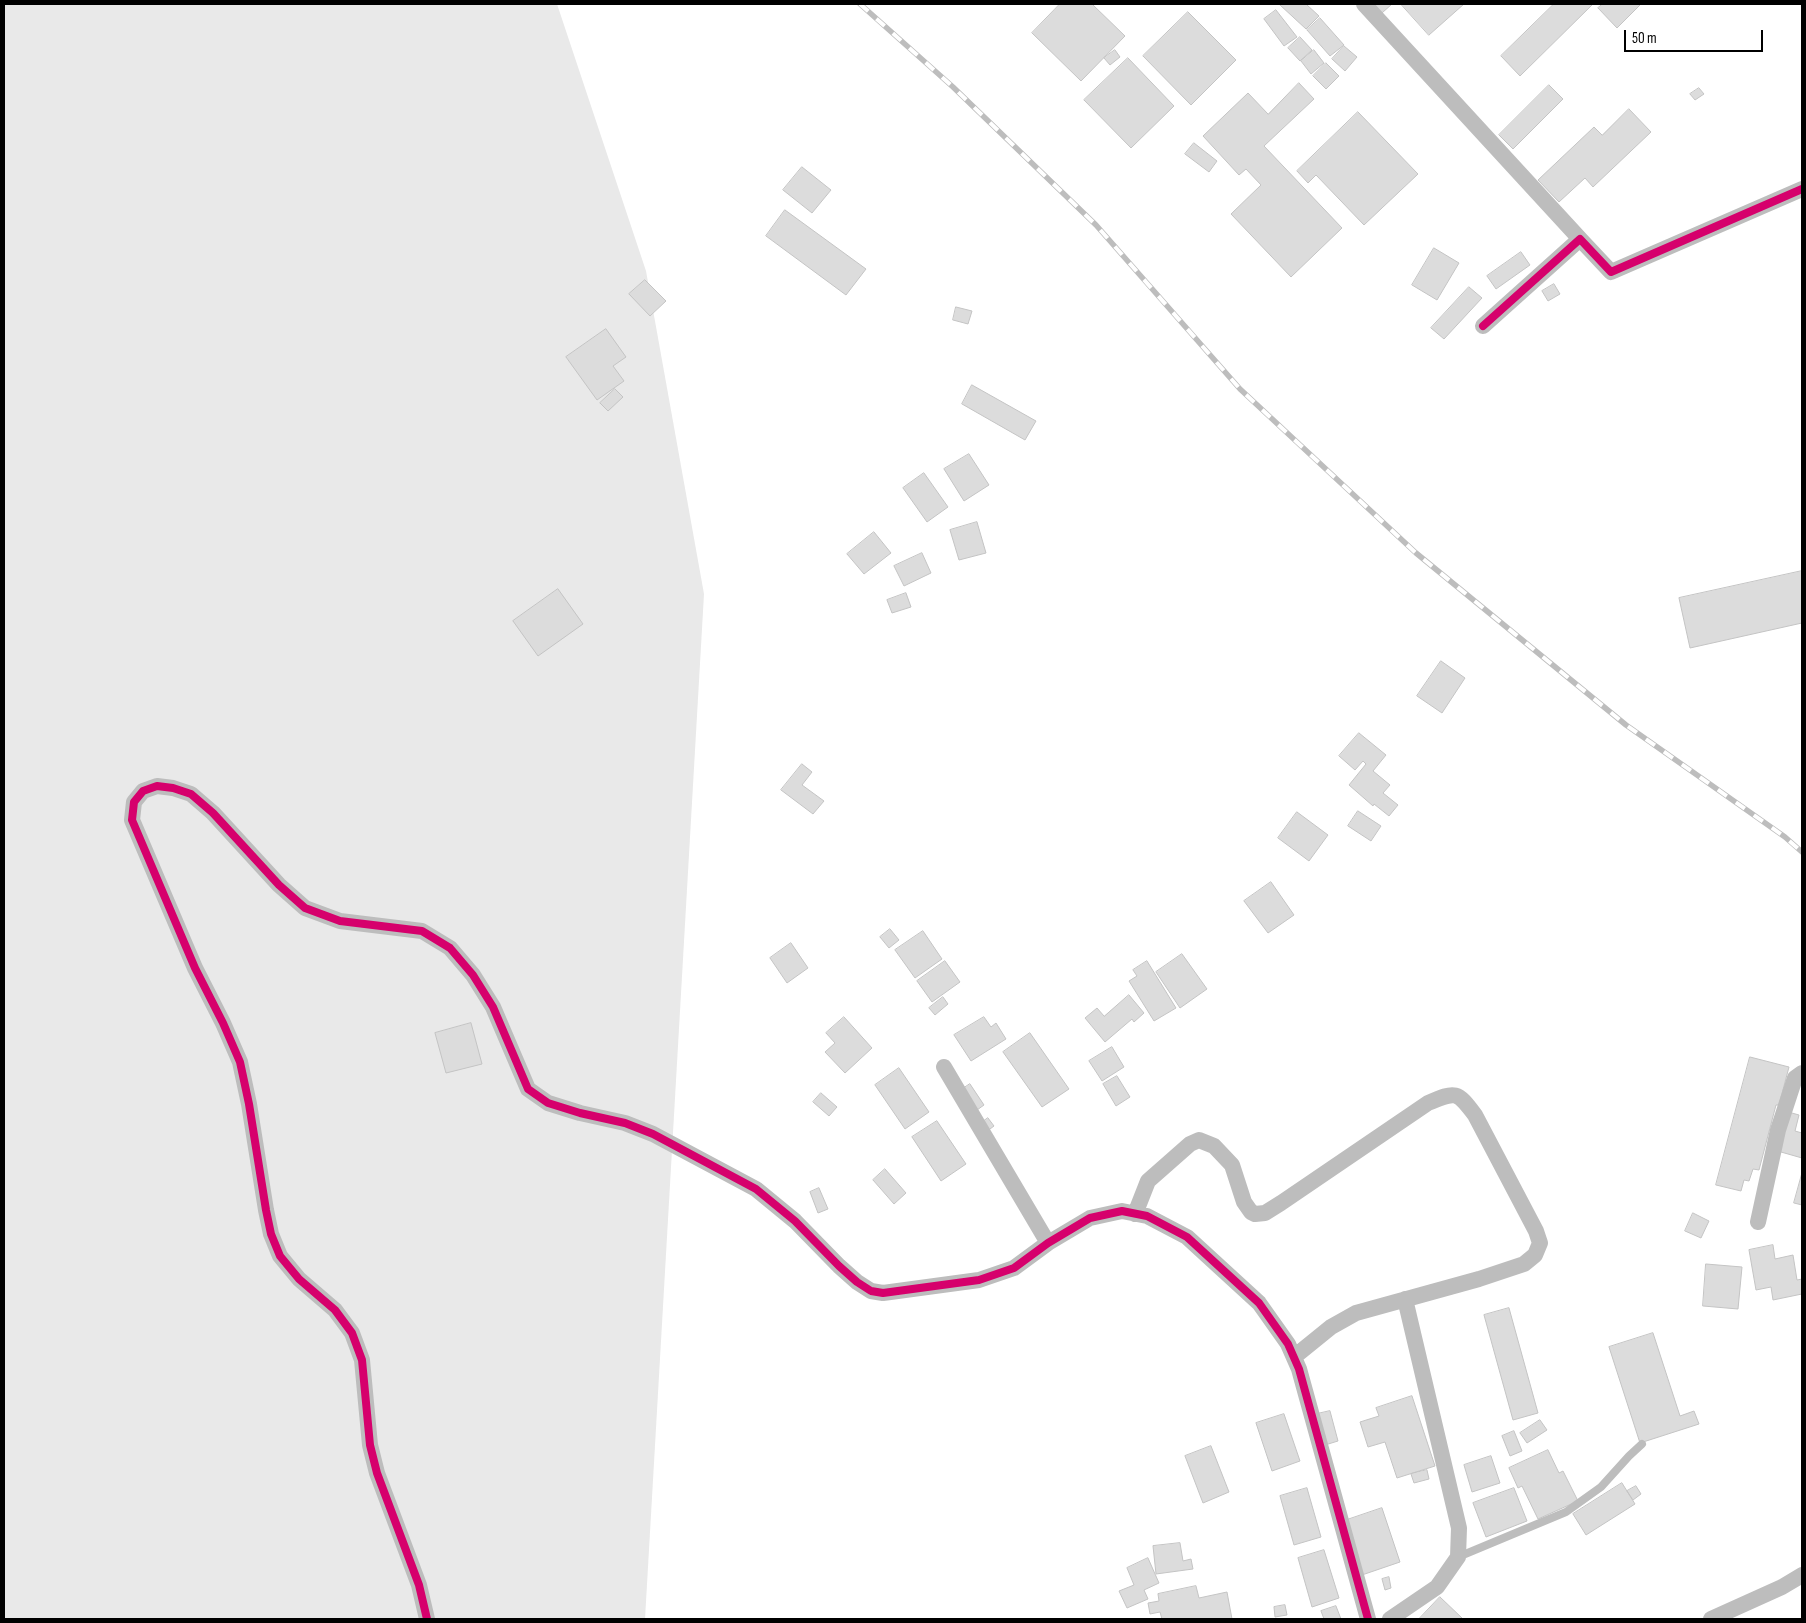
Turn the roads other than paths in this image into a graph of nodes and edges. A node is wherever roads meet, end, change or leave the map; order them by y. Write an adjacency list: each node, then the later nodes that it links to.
1 (1364, 4): 3 (street)
2 (1802, 189): 3 (street)
3 (1580, 239): 4 (street)
4 (1483, 326)
5 (944, 1067): 9 (street)
6 (1802, 1073): 8 (street)
7 (1135, 1214): 9 (street); 10 (street); 11 (street)
8 (1758, 1222)
9 (1048, 1243): 15 (street)
10 (1405, 1299): 11 (street); 13 (street)
11 (1294, 1357): 16 (street)
12 (1642, 1444): 13 (lane)
13 (1458, 1557): 17 (street)
14 (1802, 1575): 18 (street)
15 (427, 1619)
16 (1368, 1619)
17 (1390, 1619)
18 (1711, 1619)

